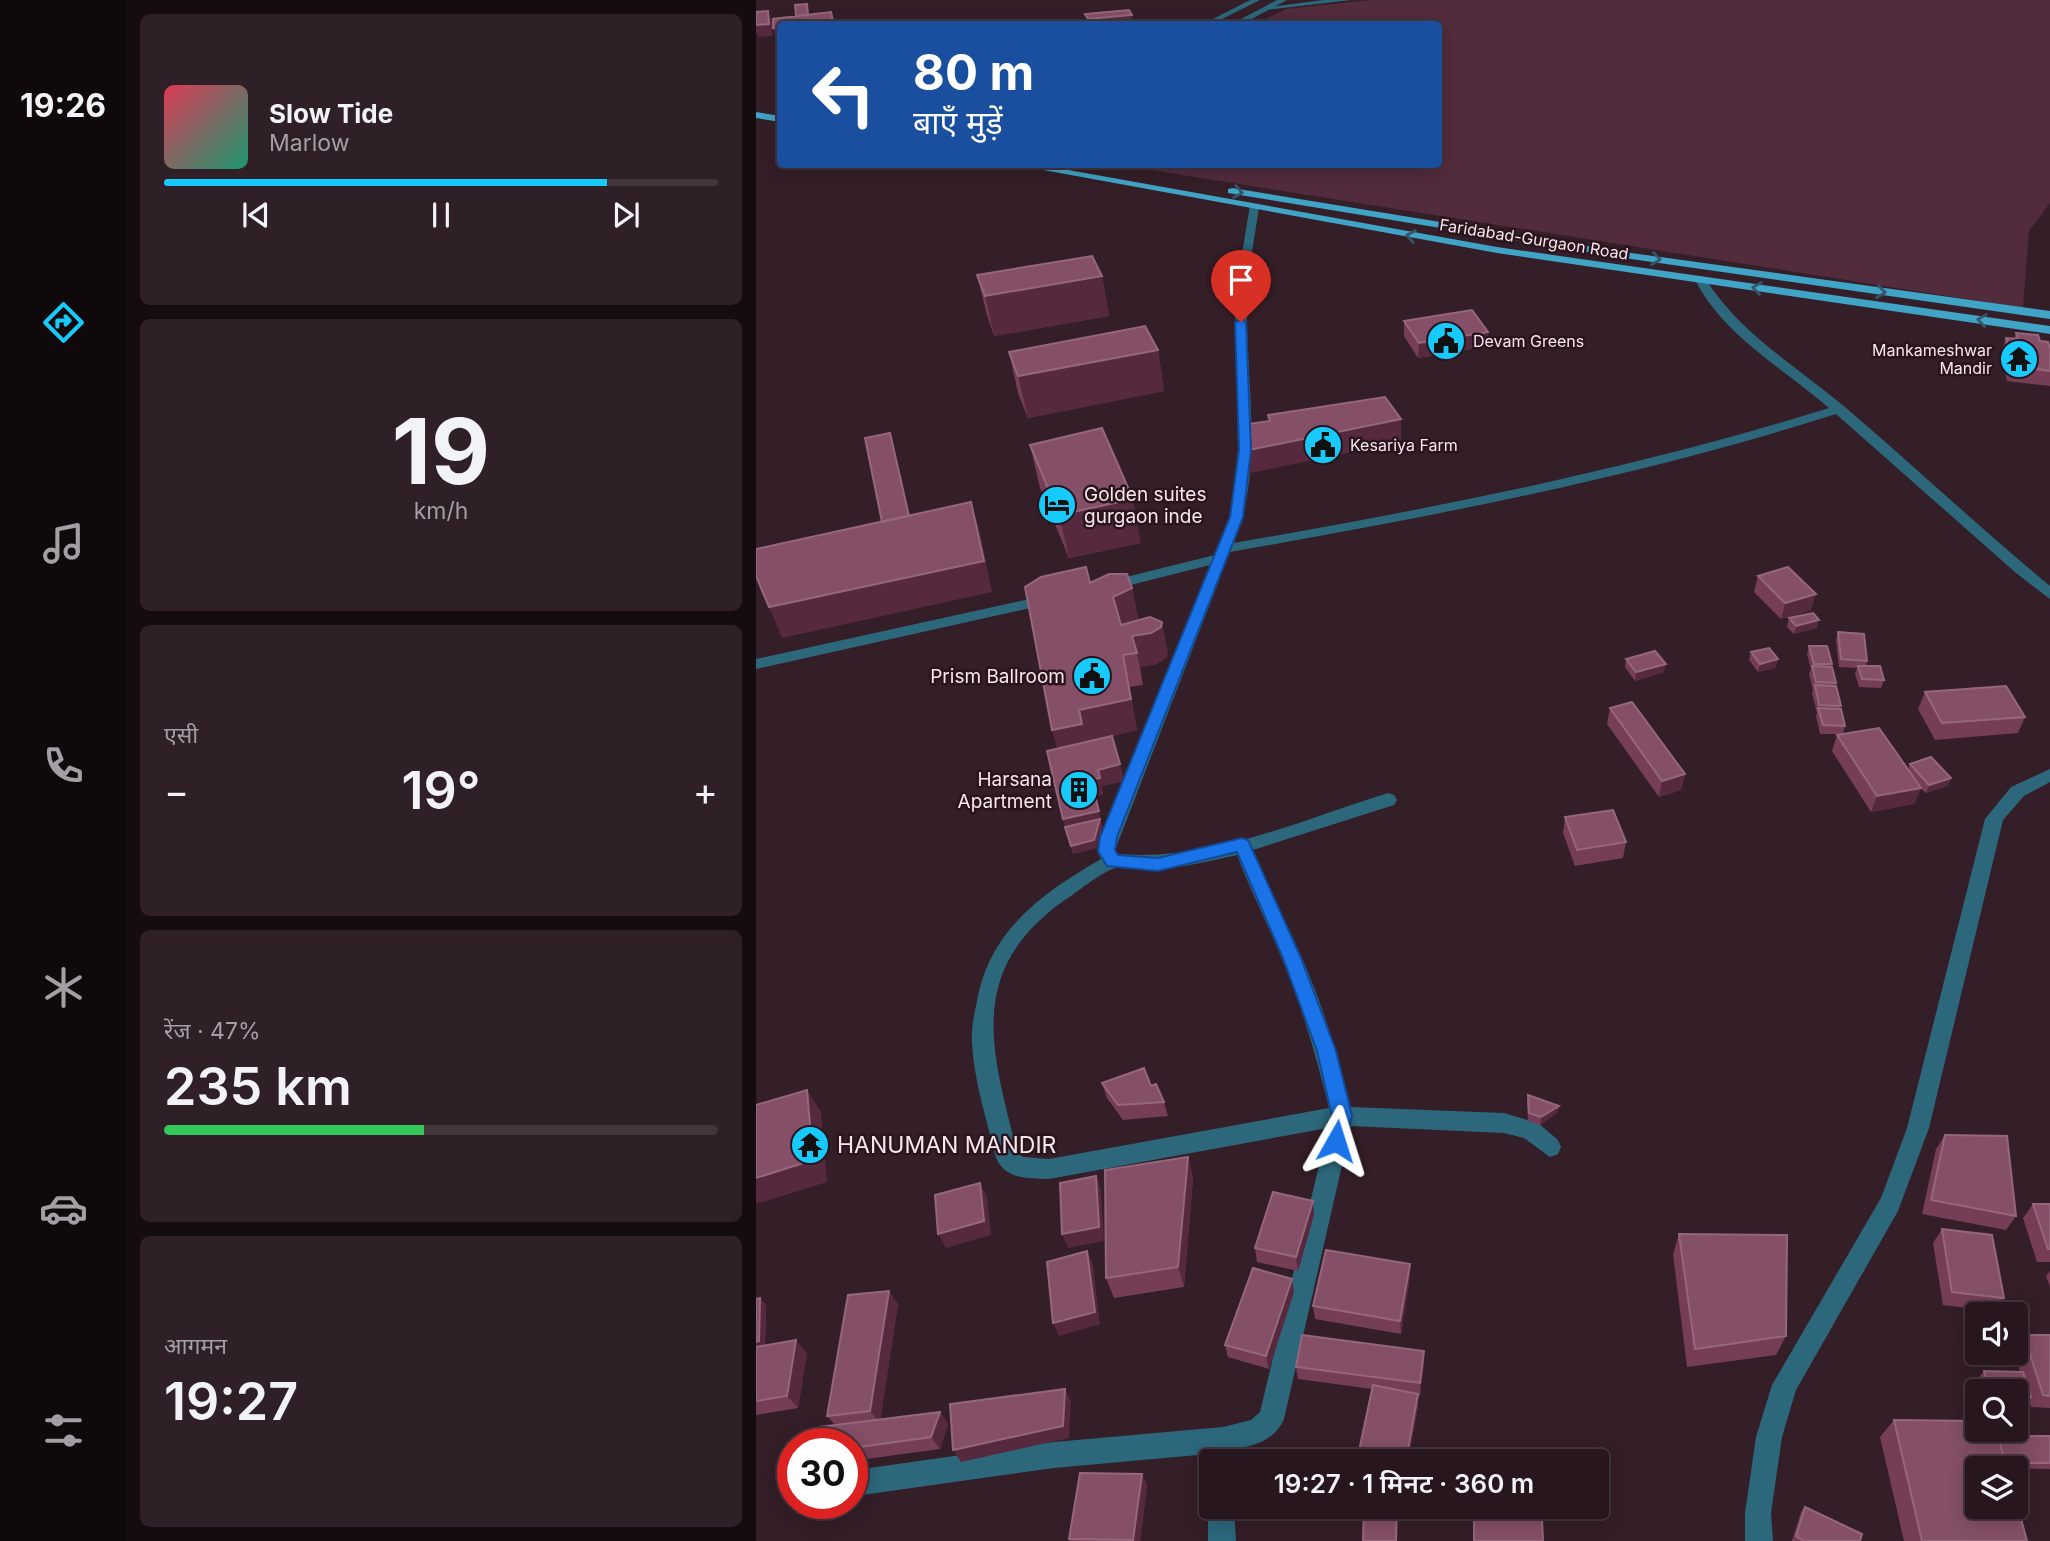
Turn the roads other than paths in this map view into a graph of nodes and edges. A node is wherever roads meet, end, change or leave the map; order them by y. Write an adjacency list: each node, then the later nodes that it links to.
1 (1256, 0): 5 (street)
2 (1283, 0): 4 (street)
3 (1347, 0): 4 (street)
4 (1266, 8): 6 (street)
5 (1213, 21)
6 (1240, 21)
7 (756, 115): 8 (main road)
8 (777, 118)
9 (756, 126): 10 (main road)
10 (777, 130)
11 (1039, 168): 13 (main road, Faridabad-Gurgaon Road)
12 (1098, 168): 15 (main road, Faridabad-Gurgaon Road, one-way to 15)
13 (1254, 207): 14 (main road, Faridabad-Gurgaon Road, one-way to 13); 18 (street)
14 (1701, 280): 16 (main road, Faridabad-Gurgaon Road, one-way to 14); 17 (street)
15 (2050, 315)
16 (2050, 330)
17 (1838, 409): 18 (street); 19 (street)
18 (1221, 553): 20 (street); 24 (street)
19 (2050, 594)
20 (756, 664)
21 (2050, 775): 32 (street)
22 (1388, 800): 23 (street)
23 (1242, 845): 24 (street); 25 (street)
24 (1113, 861): 25 (street)
25 (1342, 1116): 26 (street); 27 (street)
26 (1550, 1147)
27 (1226, 1449)
28 (1199, 1452): 29 (street)
29 (868, 1481)
30 (1222, 1519): 31 (street)
31 (1222, 1541)
32 (1759, 1541)

